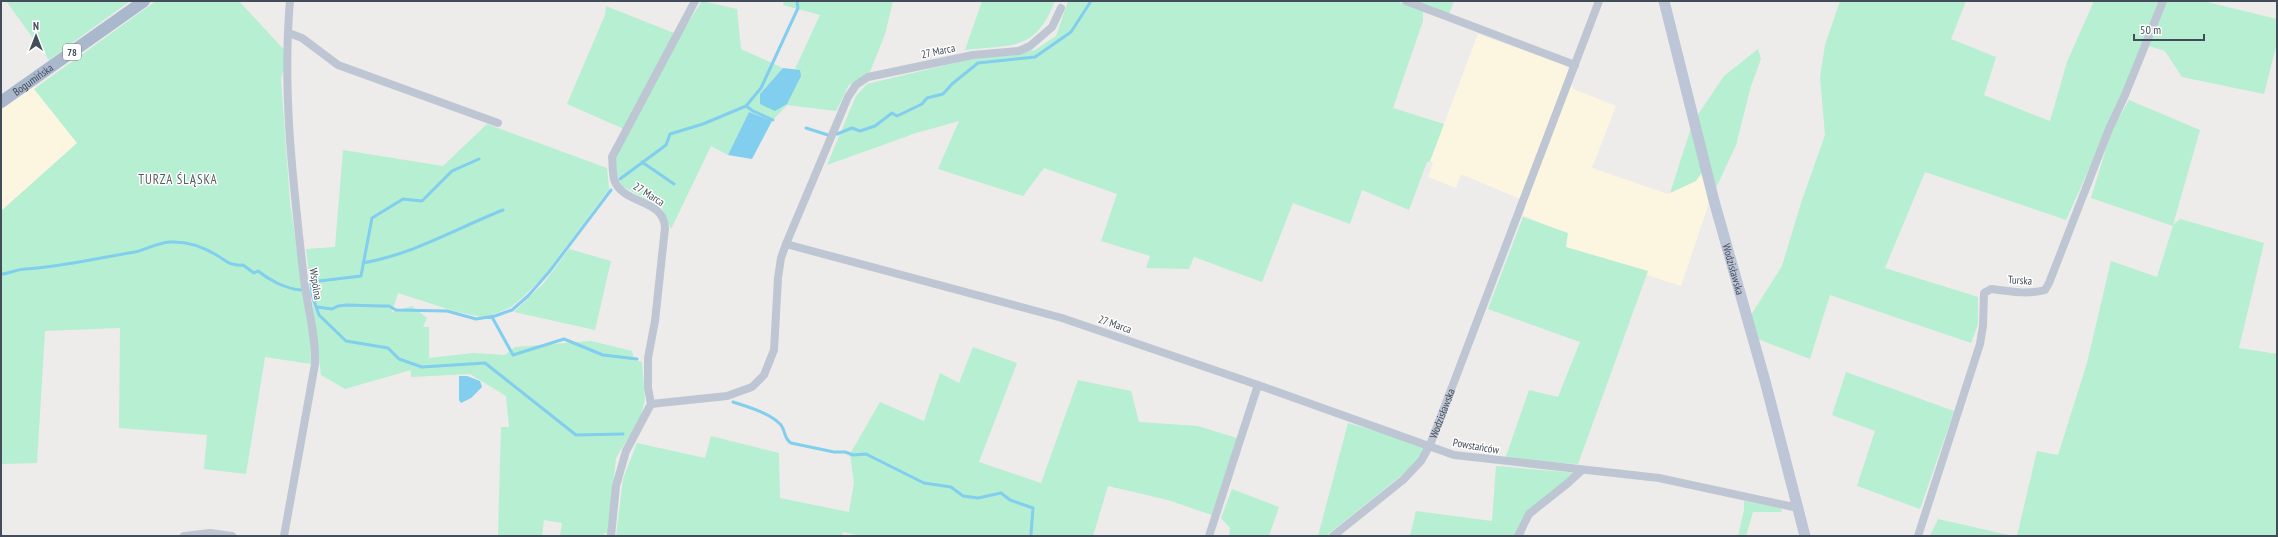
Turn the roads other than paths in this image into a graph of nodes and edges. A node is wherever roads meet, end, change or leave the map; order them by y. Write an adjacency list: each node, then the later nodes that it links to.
1 (144, 1): 11 (main road, Bogumińska / 78)
2 (290, 1): 9 (street, Wspólna)
3 (695, 1): 15 (street, 27 Marca)
4 (1406, 1): 10 (street)
5 (1599, 1): 10 (street, Wodzisławska)
6 (1664, 1): 18 (street, Wodzisławska)
7 (2163, 1): 27 (street, Turska)
8 (1061, 8): 13 (street, 27 Marca)
9 (289, 33): 12 (street); 21 (street, Wspólna)
10 (1575, 65): 16 (street, Wodzisławska)
11 (1, 102)
12 (498, 123)
13 (786, 244): 14 (street, 27 Marca); 15 (street, 27 Marca)
14 (1258, 384): 16 (street, 27 Marca); 23 (street)
15 (651, 404): 22 (street)
16 (1430, 445): 17 (street, Powstańców); 24 (street)
17 (1582, 470): 18 (street, Powstańców); 25 (street)
18 (1798, 508): 26 (street, Wodzisławska)
19 (184, 536): 20 (street)
20 (232, 536)
21 (284, 536)
22 (610, 536)
23 (1209, 536)
24 (1333, 536)
25 (1518, 536)
26 (1805, 536)
27 (1918, 536)

